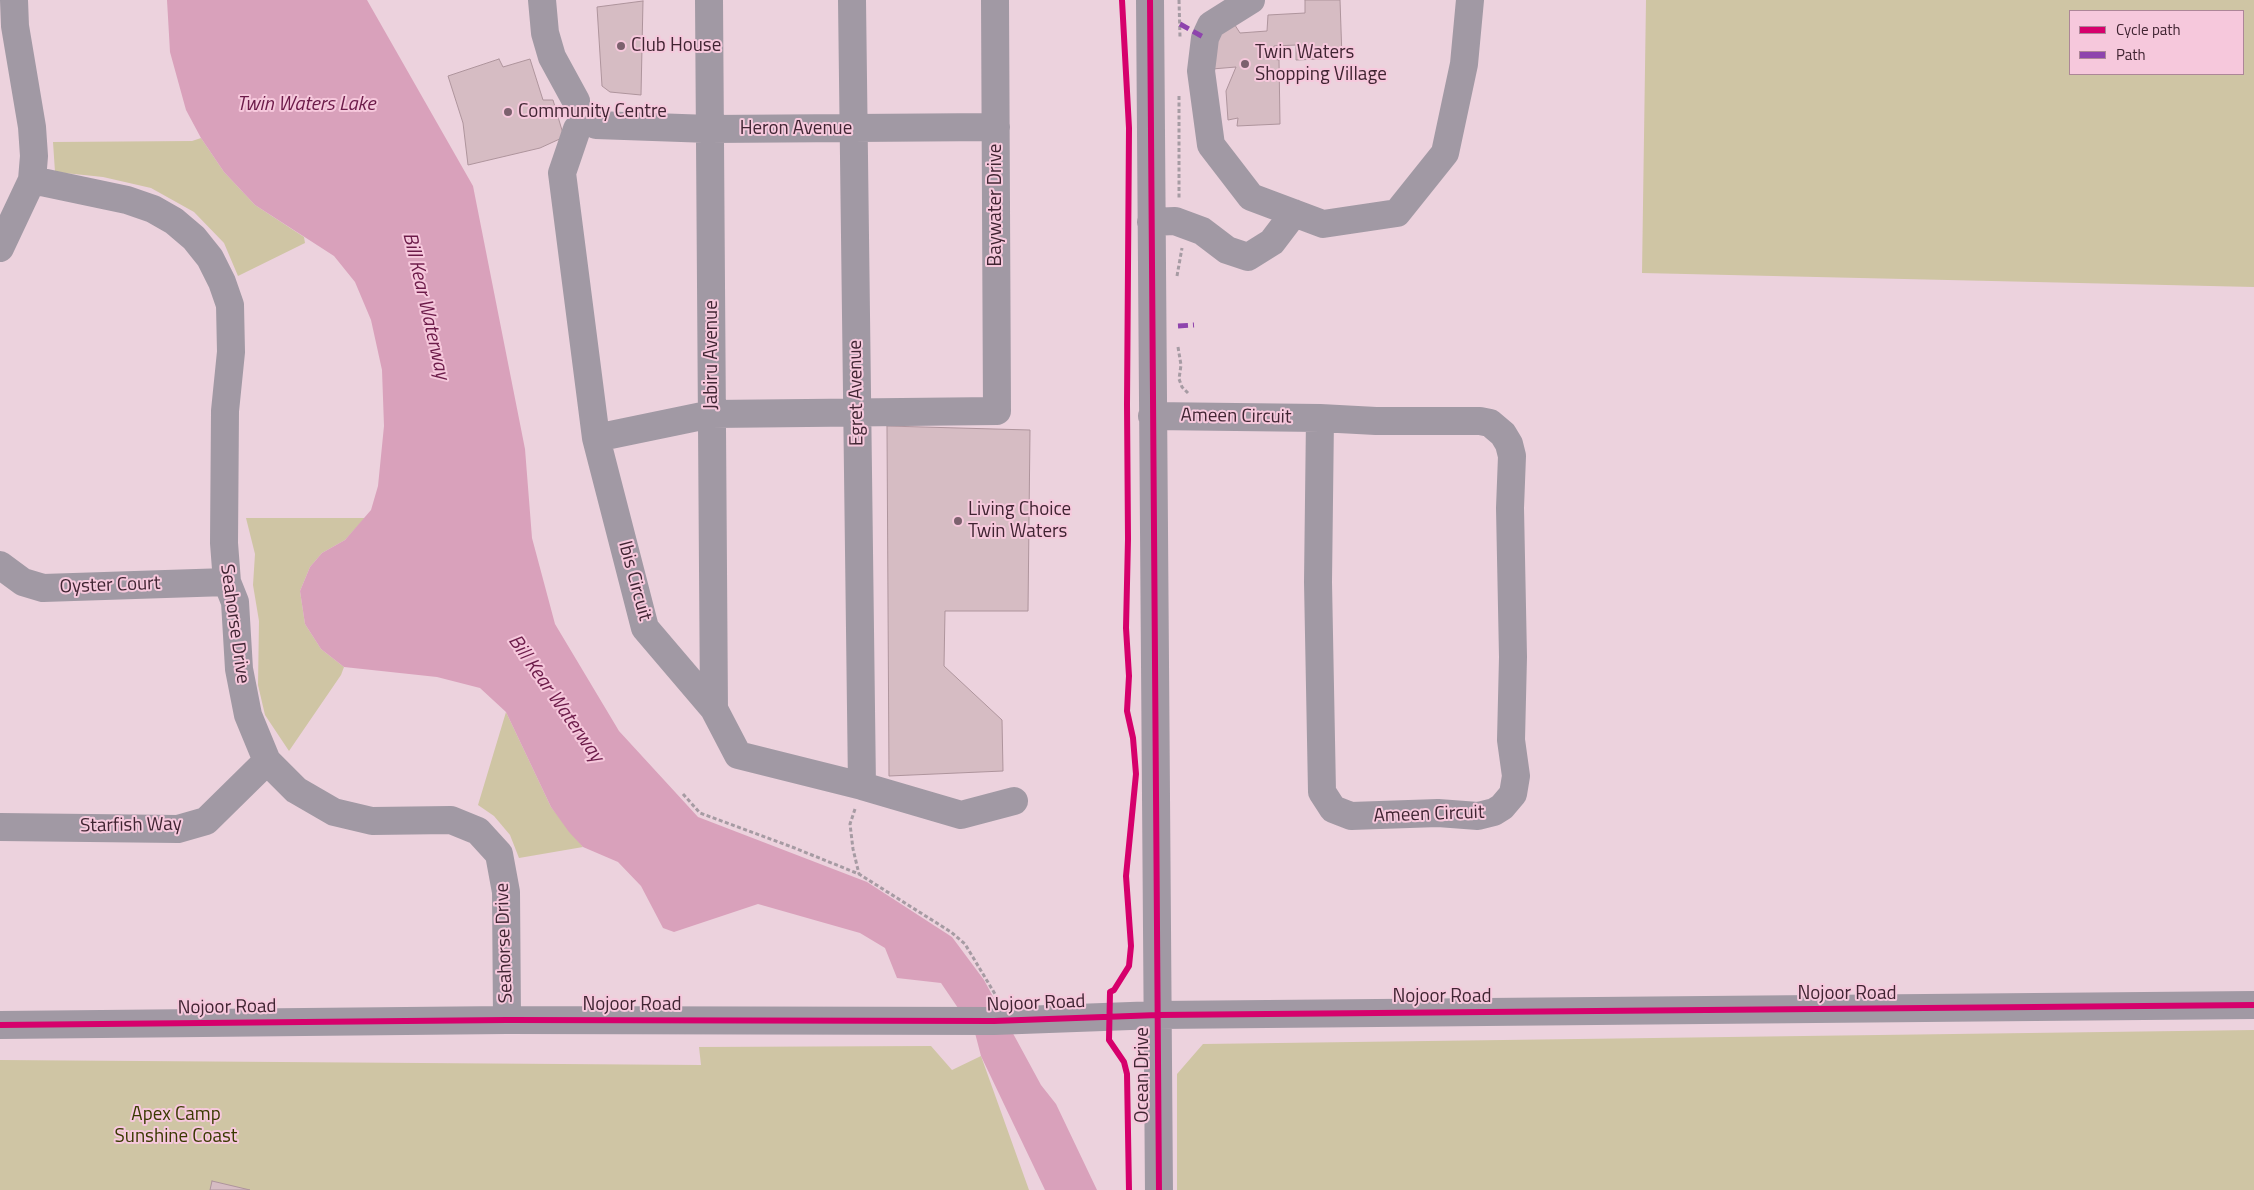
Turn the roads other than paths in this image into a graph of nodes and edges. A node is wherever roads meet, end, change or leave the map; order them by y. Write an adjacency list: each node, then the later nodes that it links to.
1 (14, 0): 13 (street)
2 (542, 0): 9 (street)
3 (709, 0): 12 (street, Jabiru Avenue)
4 (852, 0): 11 (street, Egret Avenue)
5 (996, 0): 10 (street, Baywater Drive)
6 (1150, 0): 15 (street, Ocean Drive)
7 (1251, 0): 14 (street)
8 (1470, 0): 14 (street)
9 (586, 127): 12 (street, Heron Avenue); 21 (street, Ibis Circuit)
10 (996, 127): 11 (street, Heron Avenue); 17 (street, Baywater Drive)
11 (853, 128): 12 (street, Heron Avenue); 17 (street, Egret Avenue)
12 (710, 129): 18 (street, Jabiru Avenue)
13 (32, 180): 16 (street); 23 (street, Seahorse Drive)
14 (1294, 213): 15 (street)
15 (1151, 222): 19 (street, Ocean Drive)
16 (0, 248)
17 (857, 412): 18 (street); 26 (street, Egret Avenue)
18 (712, 414): 21 (street); 24 (street, Jabiru Avenue)
19 (1152, 416): 20 (street, Ameen Circuit); 30 (street, Ocean Drive)
20 (1320, 418): 20 (street, Ameen Circuit)
21 (596, 438): 24 (street, Ibis Circuit)
22 (0, 565): 23 (street, Oyster Court)
23 (227, 582): 25 (street, Seahorse Drive)
24 (714, 709): 26 (street, Ibis Circuit)
25 (267, 761): 28 (street, Starfish Way); 31 (street, Seahorse Drive)
26 (862, 786): 27 (street, Ibis Circuit)
27 (1014, 801)
28 (0, 827)
29 (2254, 1006): 30 (street, Nojoor Road)
30 (1158, 1015): 31 (street, Nojoor Road); 33 (street, Ocean Drive)
31 (507, 1020): 32 (street, Nojoor Road)
32 (0, 1025)
33 (1159, 1190)

